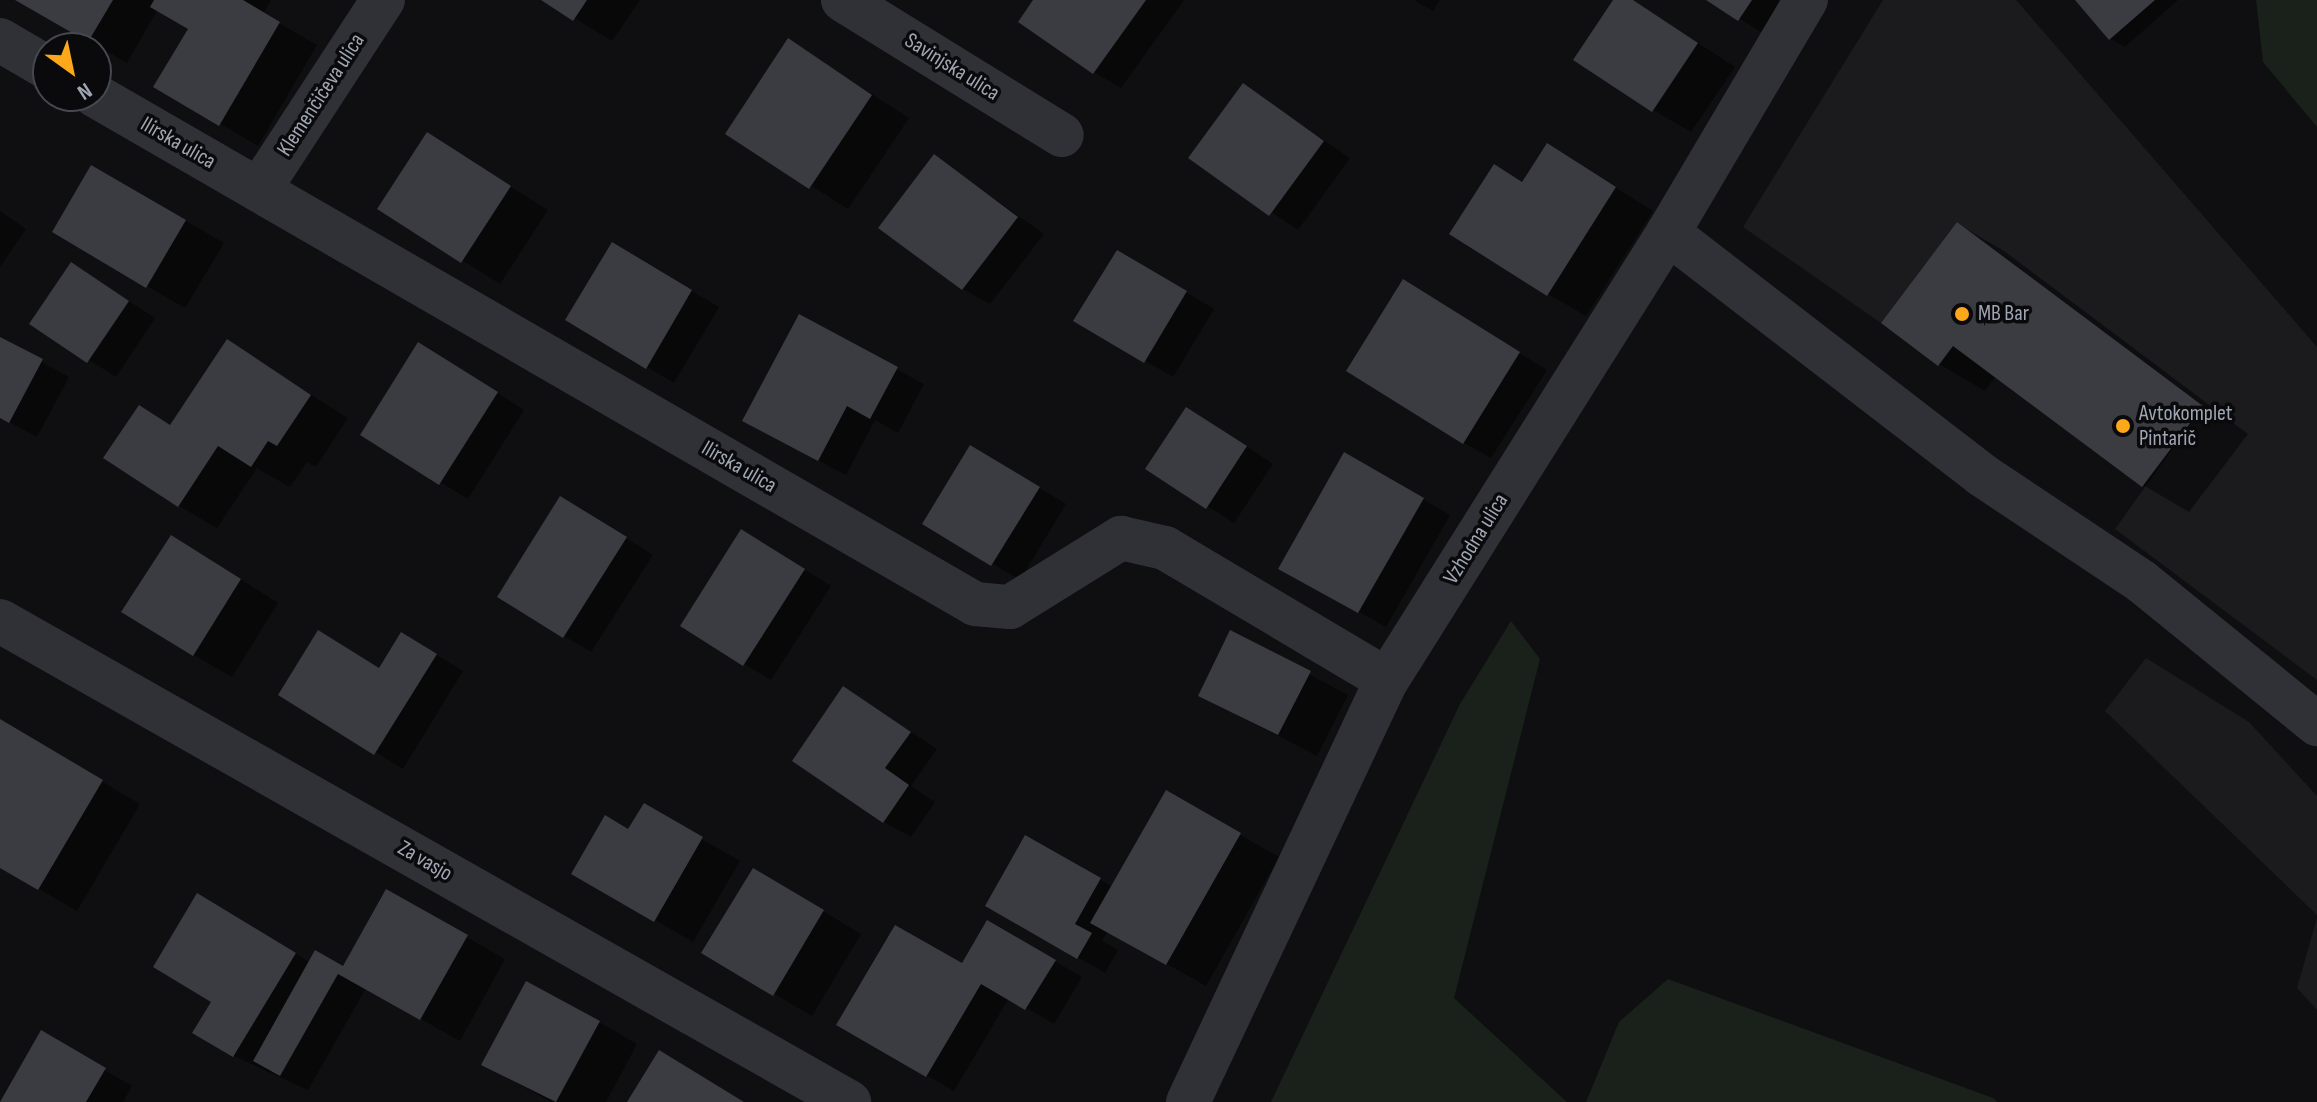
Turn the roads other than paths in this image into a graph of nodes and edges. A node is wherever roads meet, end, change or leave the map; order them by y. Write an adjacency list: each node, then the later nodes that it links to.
1 (383, 0): 8 (street, Klemenčičeva ulica)
2 (843, 0): 7 (street, Savinjska ulica)
3 (1806, 0): 9 (street, Vzhodna ulica)
4 (0, 40): 5 (street)
5 (32, 59)
6 (112, 105): 8 (street, Ilirska ulica)
7 (1062, 135)
8 (259, 190): 11 (street, Ilirska ulica)
9 (1668, 233): 11 (street, Vzhodna ulica); 12 (street)
10 (0, 621): 13 (street, Za vasjo)
11 (1387, 680): 14 (street, Vzhodna ulica)
12 (2317, 724)
13 (849, 1102)
14 (1188, 1102)

